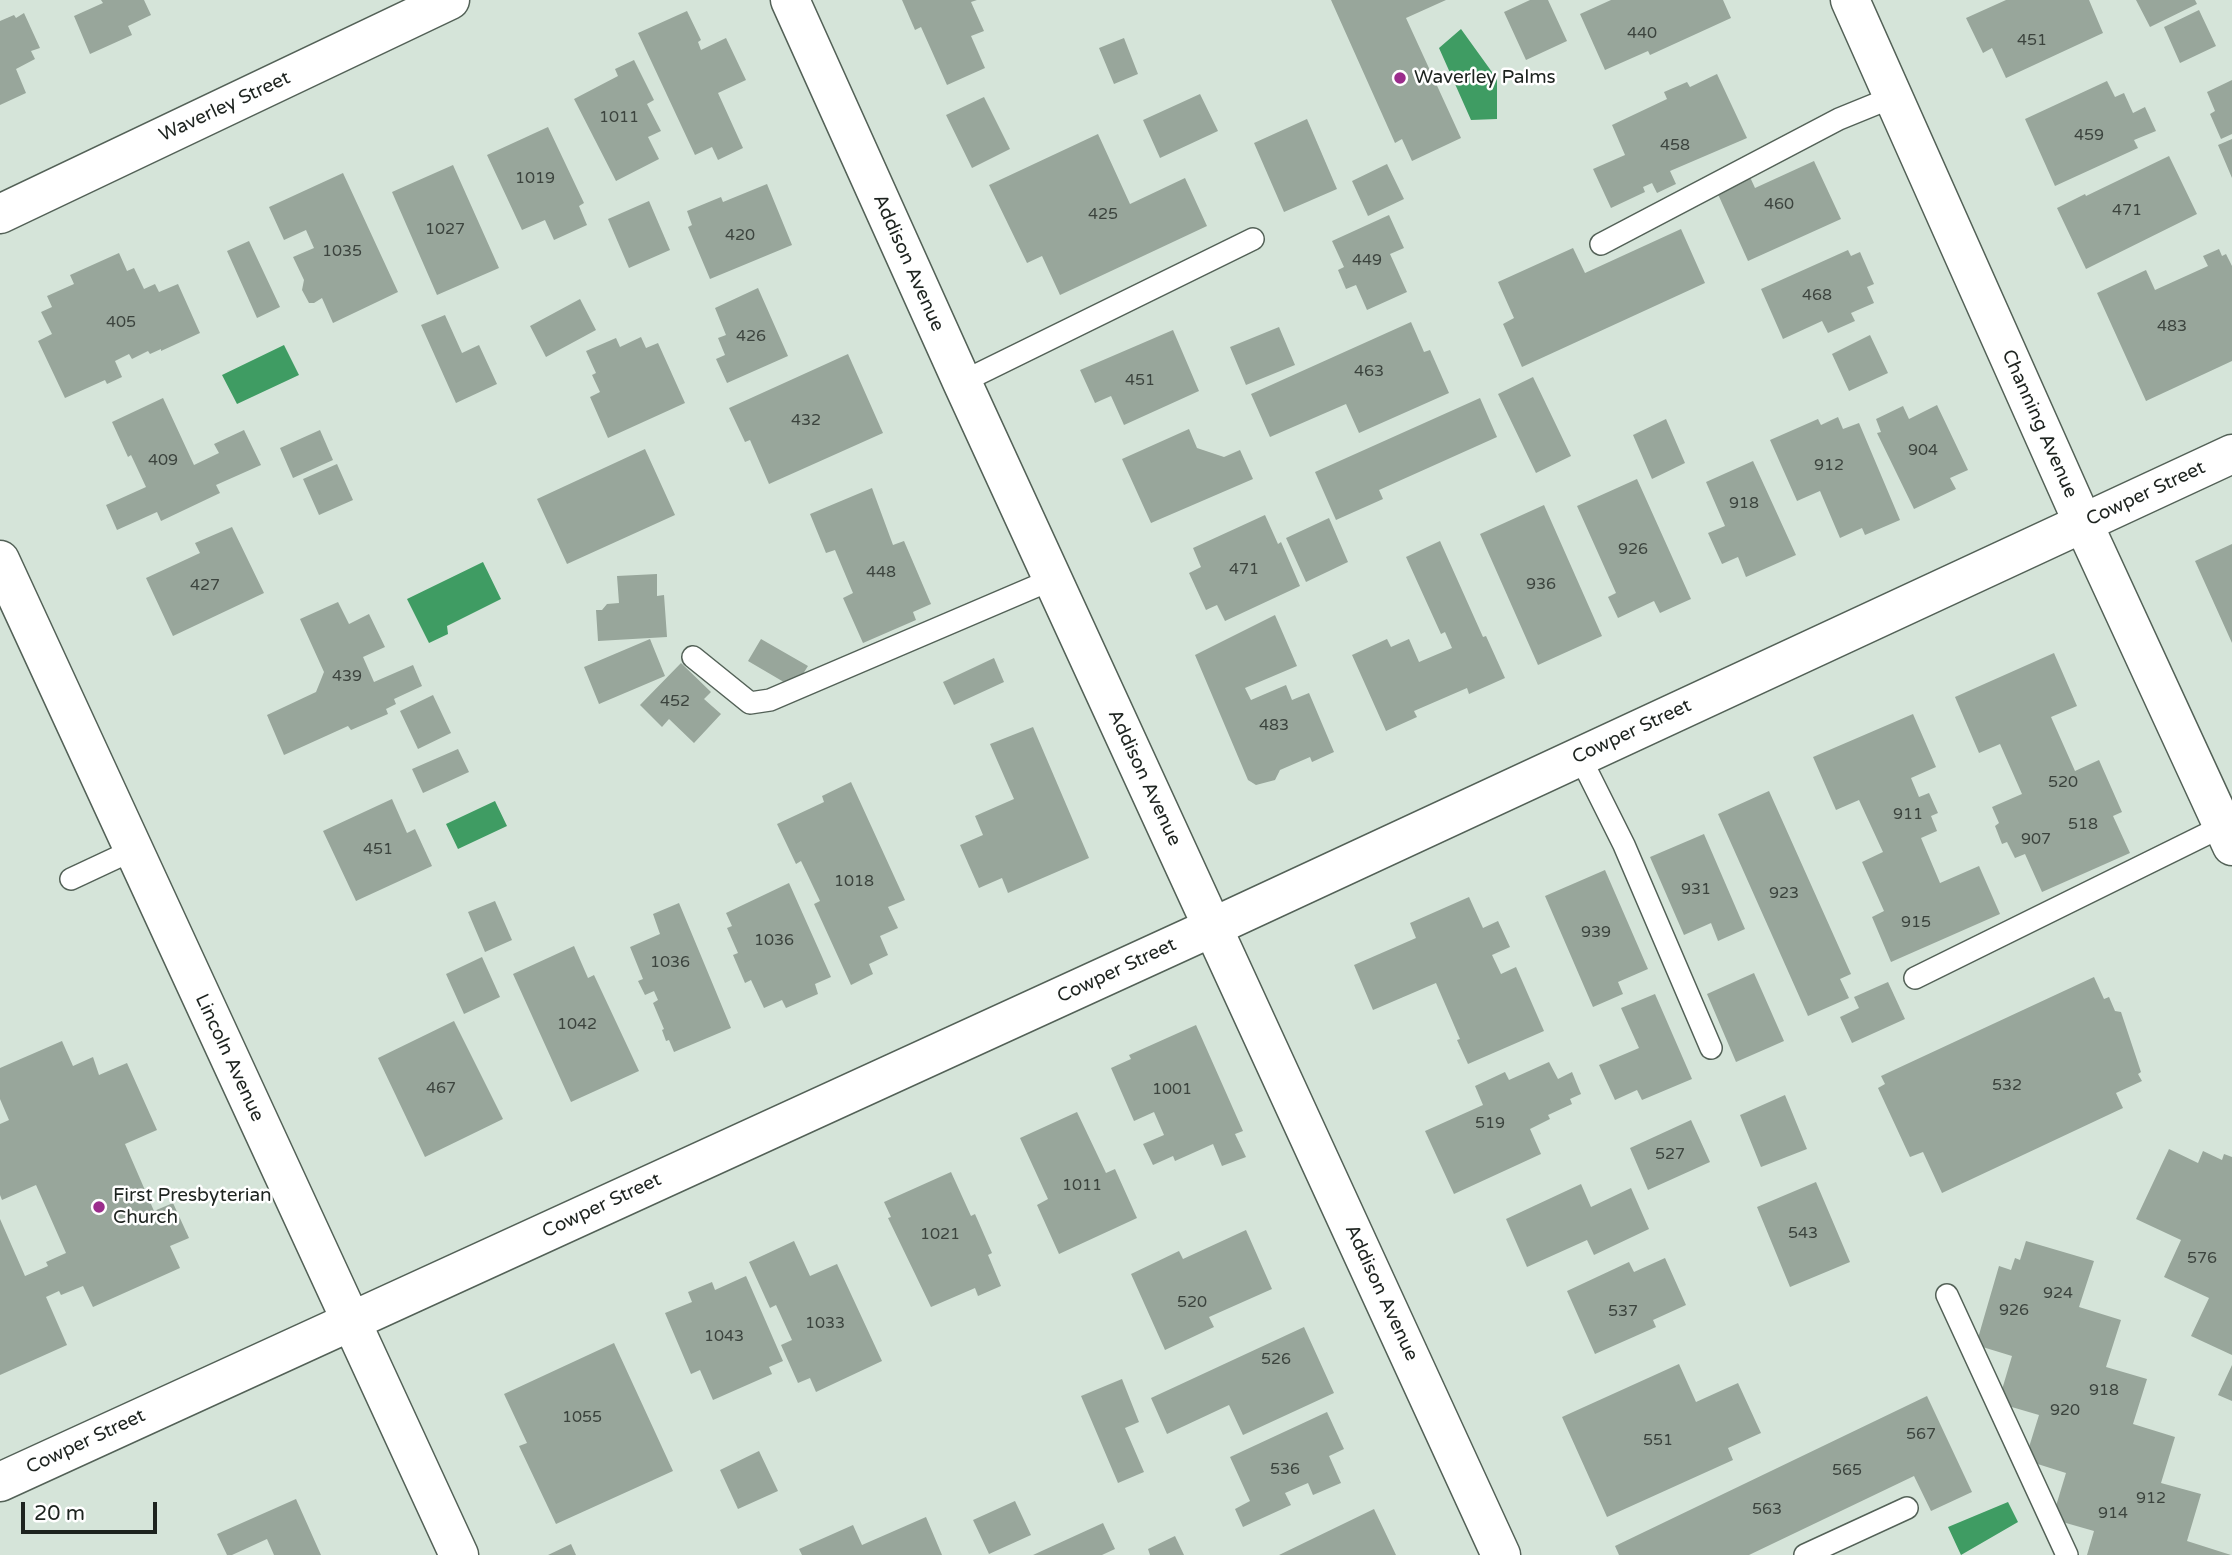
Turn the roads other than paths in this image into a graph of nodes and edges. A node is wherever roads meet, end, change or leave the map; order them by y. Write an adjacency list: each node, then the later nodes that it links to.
1 (450, 0): 5 (street, Waverley Street)
2 (790, 0): 8 (street, Addison Avenue)
3 (1850, 0): 4 (street, Channing Avenue)
4 (1893, 97): 7 (lane); 10 (street, Channing Avenue)
5 (0, 215)
6 (1253, 239): 8 (lane)
7 (1601, 244)
8 (962, 382): 12 (street, Addison Avenue)
9 (2232, 454): 10 (street, Cowper Street)
10 (2082, 523): 14 (street, Cowper Street); 15 (street, Channing Avenue)
11 (0, 560): 16 (street, Lincoln Avenue)
12 (1053, 579): 13 (lane); 18 (street, Addison Avenue)
13 (693, 657)
14 (1580, 757): 18 (street, Cowper Street); 20 (lane)
15 (2227, 836): 19 (lane)
16 (133, 850): 17 (lane); 22 (street, Lincoln Avenue)
17 (71, 879)
18 (1213, 928): 22 (street, Cowper Street); 26 (street, Addison Avenue)
19 (1915, 978)
20 (1711, 1048)
21 (1947, 1295): 28 (lane)
22 (350, 1321): 23 (street, Cowper Street); 25 (street, Lincoln Avenue)
23 (0, 1482)
24 (1907, 1508): 27 (lane)
25 (458, 1555)
26 (1501, 1555)
27 (1805, 1555)
28 (2067, 1555)

